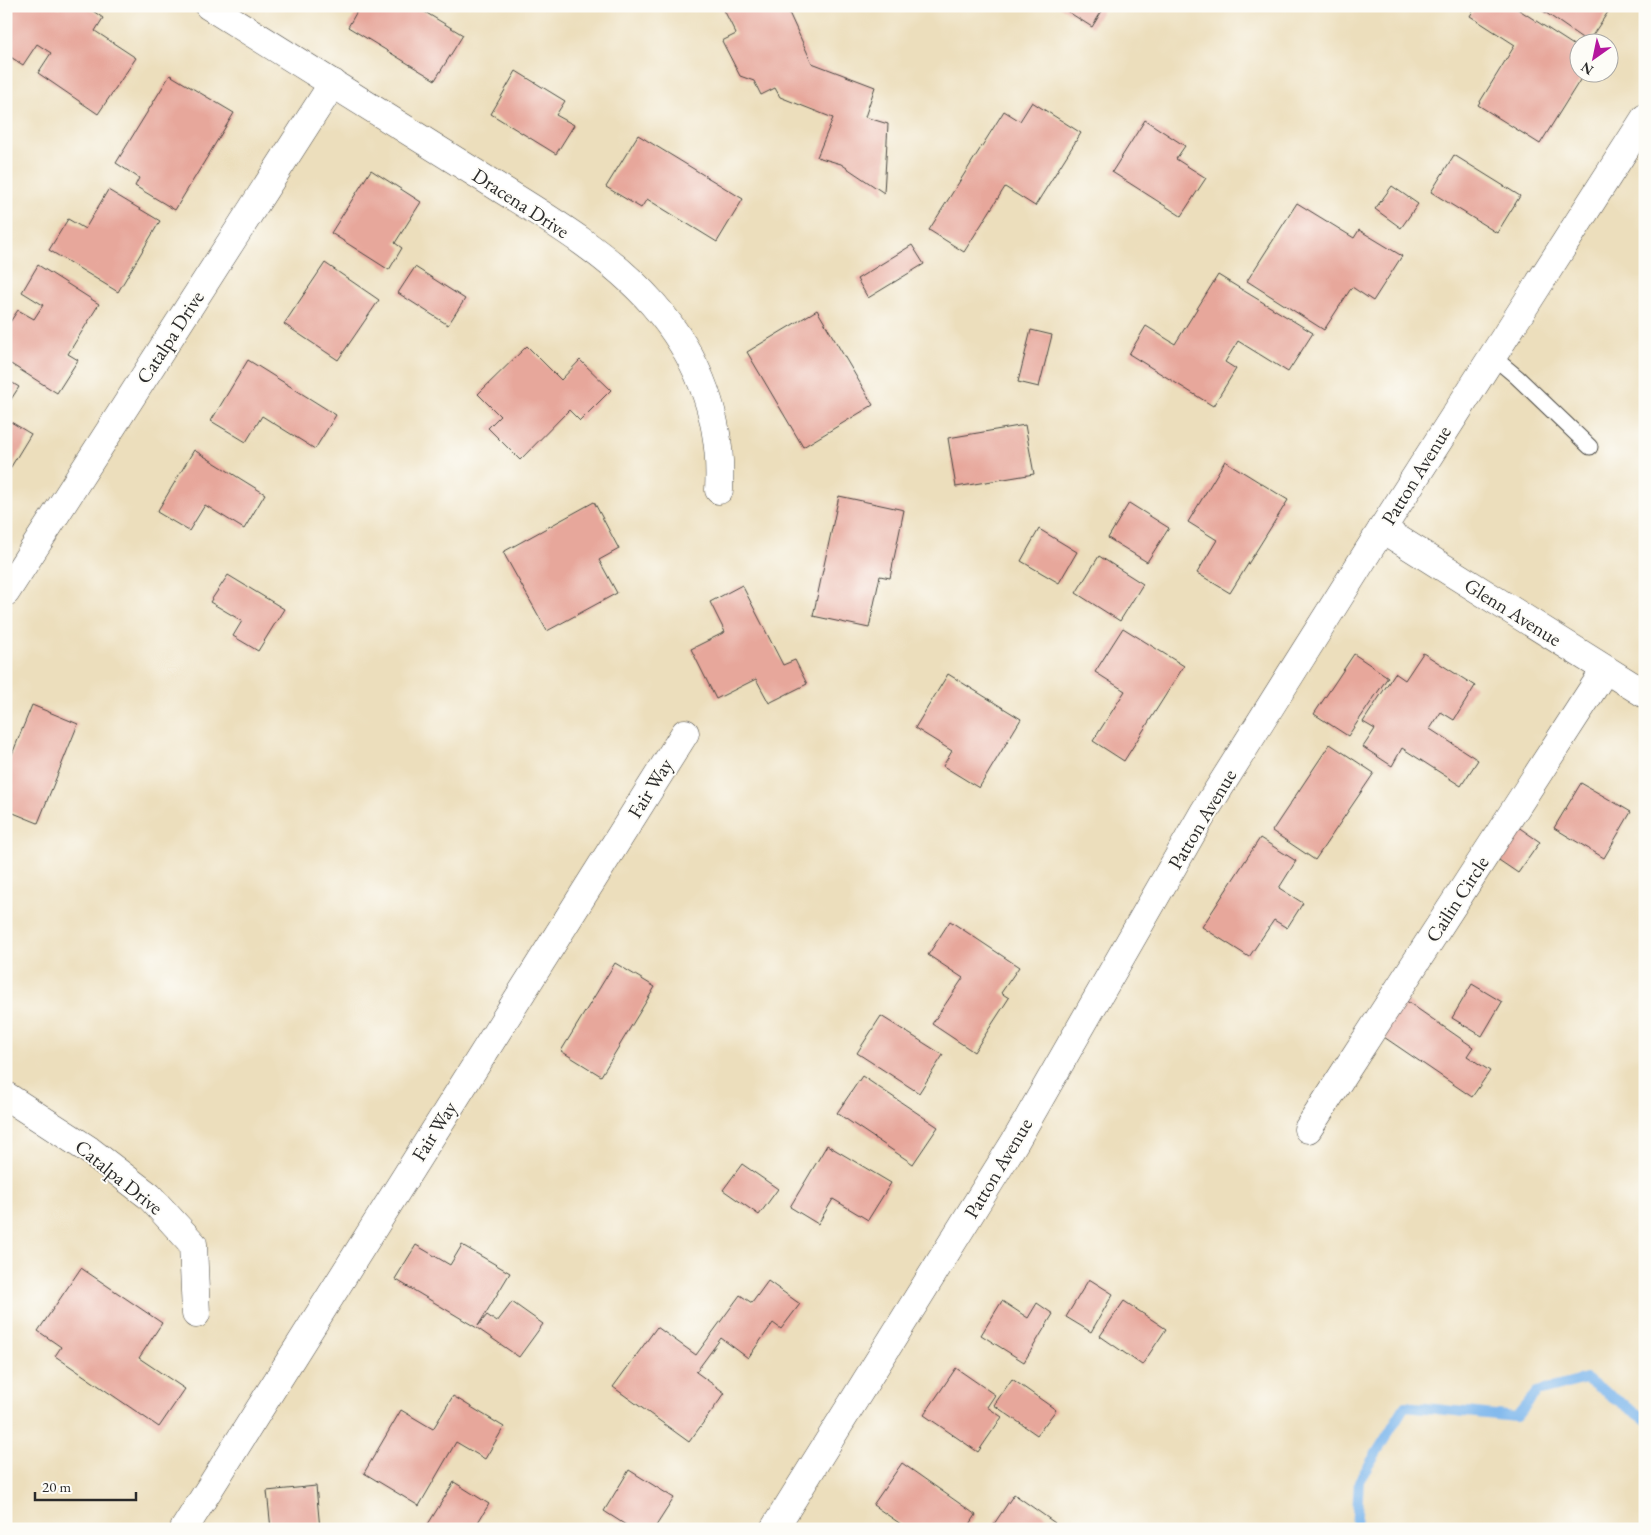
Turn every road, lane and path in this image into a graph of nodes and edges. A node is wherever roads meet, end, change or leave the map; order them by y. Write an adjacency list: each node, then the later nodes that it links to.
1 (208, 6): 2 (street, Dracena Drive)
2 (333, 83): 6 (street, Dracena Drive); 8 (street, Catalpa Drive)
3 (1645, 118): 4 (street, Patton Avenue)
4 (1492, 356): 5 (lane); 7 (street, Patton Avenue)
5 (1590, 447)
6 (719, 490)
7 (1382, 529): 9 (street, Glenn Avenue); 16 (street, Patton Avenue)
8 (6, 592)
9 (1606, 670): 10 (street, Glenn Avenue); 13 (street, Cailin Circle)
10 (1645, 694)
11 (685, 733): 15 (street, Fair Way)
12 (6, 1096): 14 (street, Catalpa Drive)
13 (1308, 1129)
14 (196, 1314)
15 (184, 1529)
16 (774, 1529)

